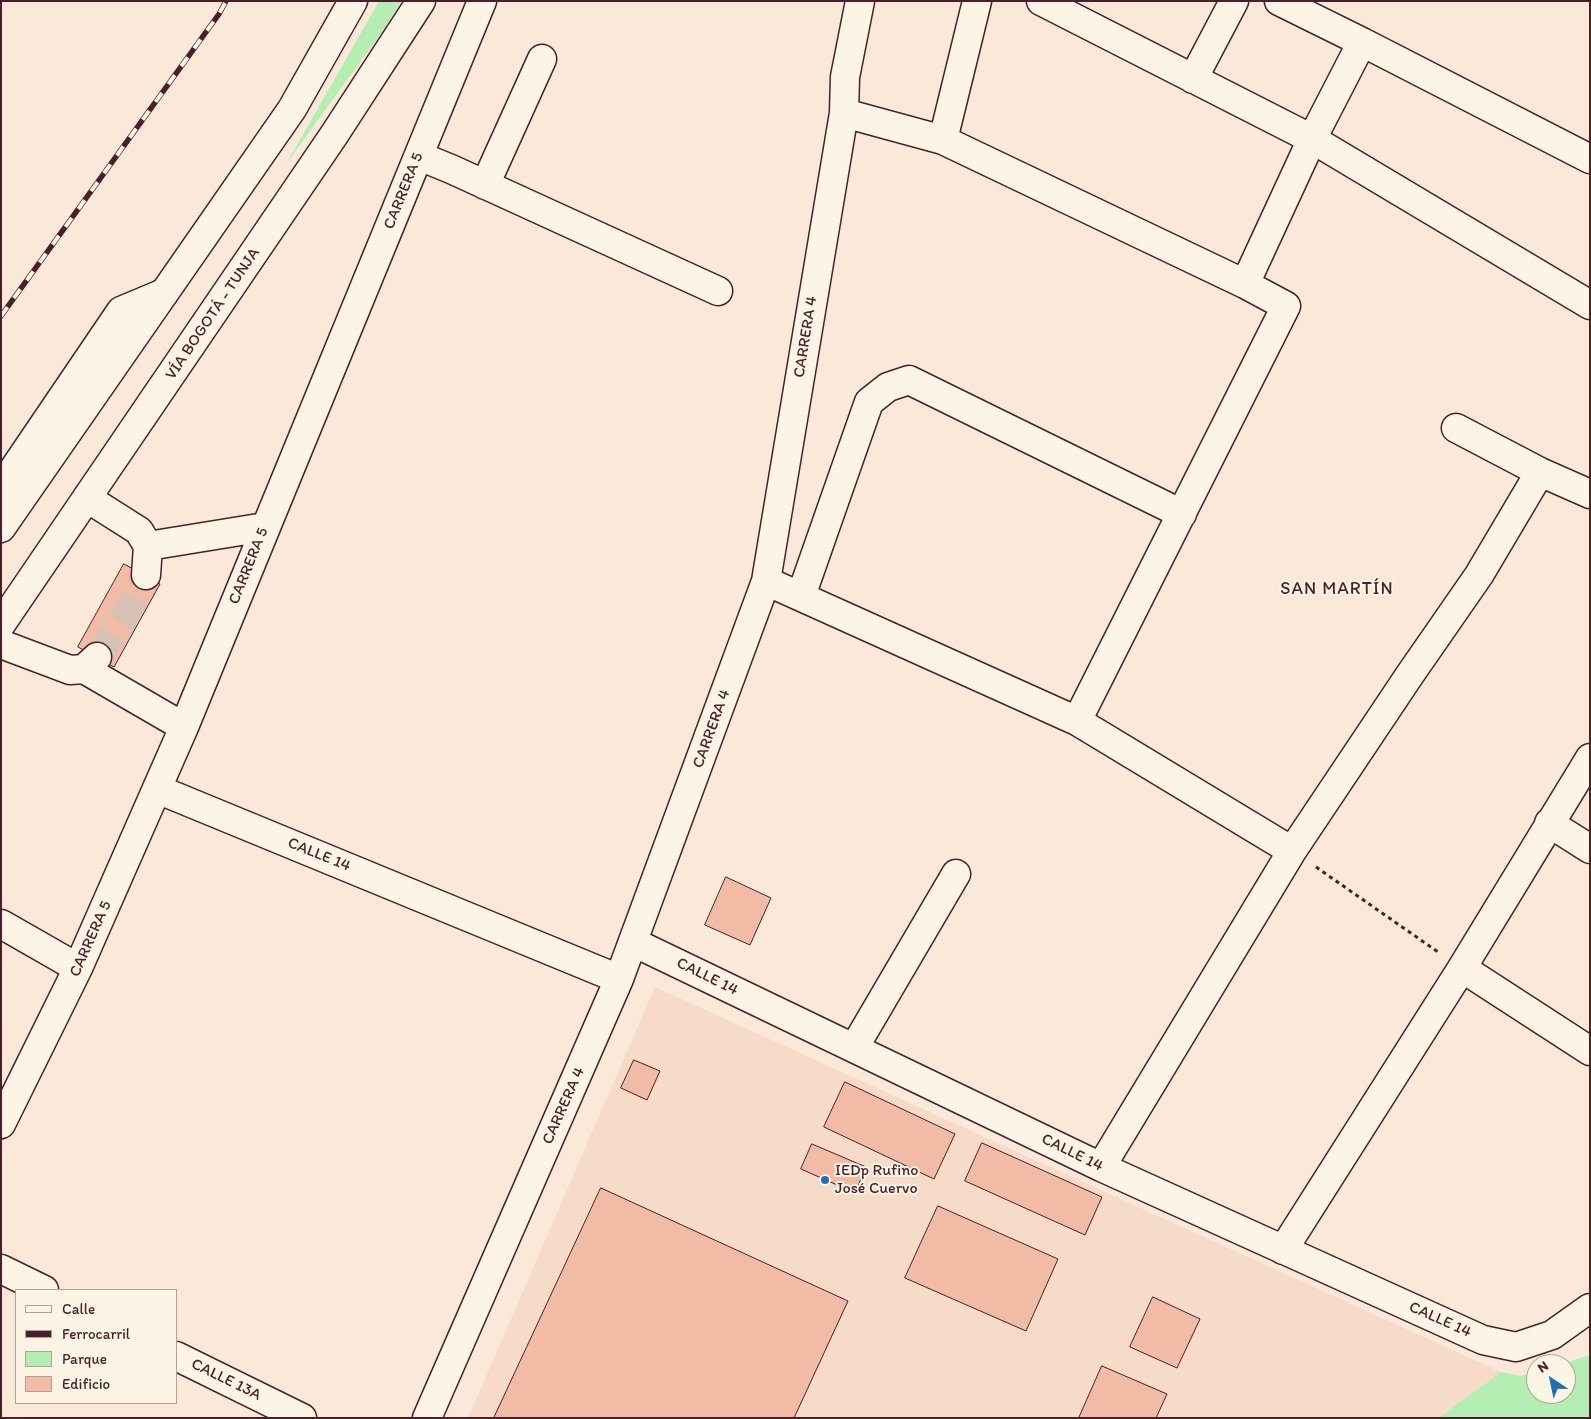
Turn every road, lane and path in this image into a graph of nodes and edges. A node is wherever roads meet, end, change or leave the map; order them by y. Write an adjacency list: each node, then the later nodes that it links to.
1 (353, 1): 20 (main road)
2 (421, 1): 26 (main road, VÍA BOGOTÁ - TUNJA)
3 (482, 1): 15 (main road, CARRERA 5)
4 (860, 1): 12 (main road, CARRERA 4)
5 (977, 1): 14 (main road)
6 (1041, 1): 11 (main road)
7 (1234, 1): 11 (main road)
8 (1278, 1): 9 (main road)
9 (1362, 42): 13 (main road); 16 (main road)
10 (542, 59): 17 (main road)
11 (1193, 79): 13 (main road)
12 (844, 113): 14 (main road); 32 (main road, CARRERA 4)
13 (1312, 139): 18 (main road); 21 (main road)
14 (943, 140): 18 (main road)
15 (418, 156): 17 (main road); 28 (main road, CARRERA 5)
16 (1590, 159)
17 (485, 185): 19 (main road)
18 (1244, 284): 27 (main road)
19 (718, 291)
20 (164, 293): 24 (main road); 29 (main road)
21 (1590, 305)
22 (1456, 428): 23 (main road)
23 (1540, 472): 25 (main road); 42 (main road)
24 (1, 488)
25 (1590, 494)
26 (87, 498): 30 (main road); 34 (main road, VÍA BOGOTÁ - TUNJA)
27 (1182, 514): 33 (main road); 36 (main road)
28 (265, 527): 30 (main road); 37 (main road, CARRERA 5)
29 (1, 528)
30 (148, 546): 31 (main road)
31 (146, 575)
32 (766, 581): 33 (main road); 45 (main road, CARRERA 4)
33 (801, 596): 36 (main road)
34 (1, 624)
35 (1, 644): 37 (main road)
36 (1077, 721): 42 (main road)
37 (184, 727): 39 (main road, CARRERA 5)
38 (1590, 758): 40 (main road)
39 (157, 789): 46 (main road, CARRERA 5); 48 (main road, CALLE 14)
40 (1549, 822): 41 (main road); 47 (main road)
41 (1590, 849)
42 (1292, 851): 47 (path); 52 (main road)
43 (956, 874): 49 (main road)
44 (1, 924): 46 (main road)
45 (633, 942): 48 (main road, CARRERA 4); 49 (main road, CALLE 14)
46 (78, 968): 51 (main road, CARRERA 5)
47 (1462, 968): 50 (main road); 53 (main road)
48 (619, 980): 59 (main road, CARRERA 4)
49 (854, 1048): 52 (main road, CALLE 14)
50 (1590, 1051)
51 (1, 1124)
52 (1101, 1167): 53 (main road, CALLE 14)
53 (1283, 1250): 56 (main road, CALLE 14)
54 (1, 1269): 55 (main road)
55 (42, 1289)
56 (1590, 1308)
57 (178, 1357): 58 (main road, CALLE 13A)
58 (302, 1418)
59 (427, 1418)

